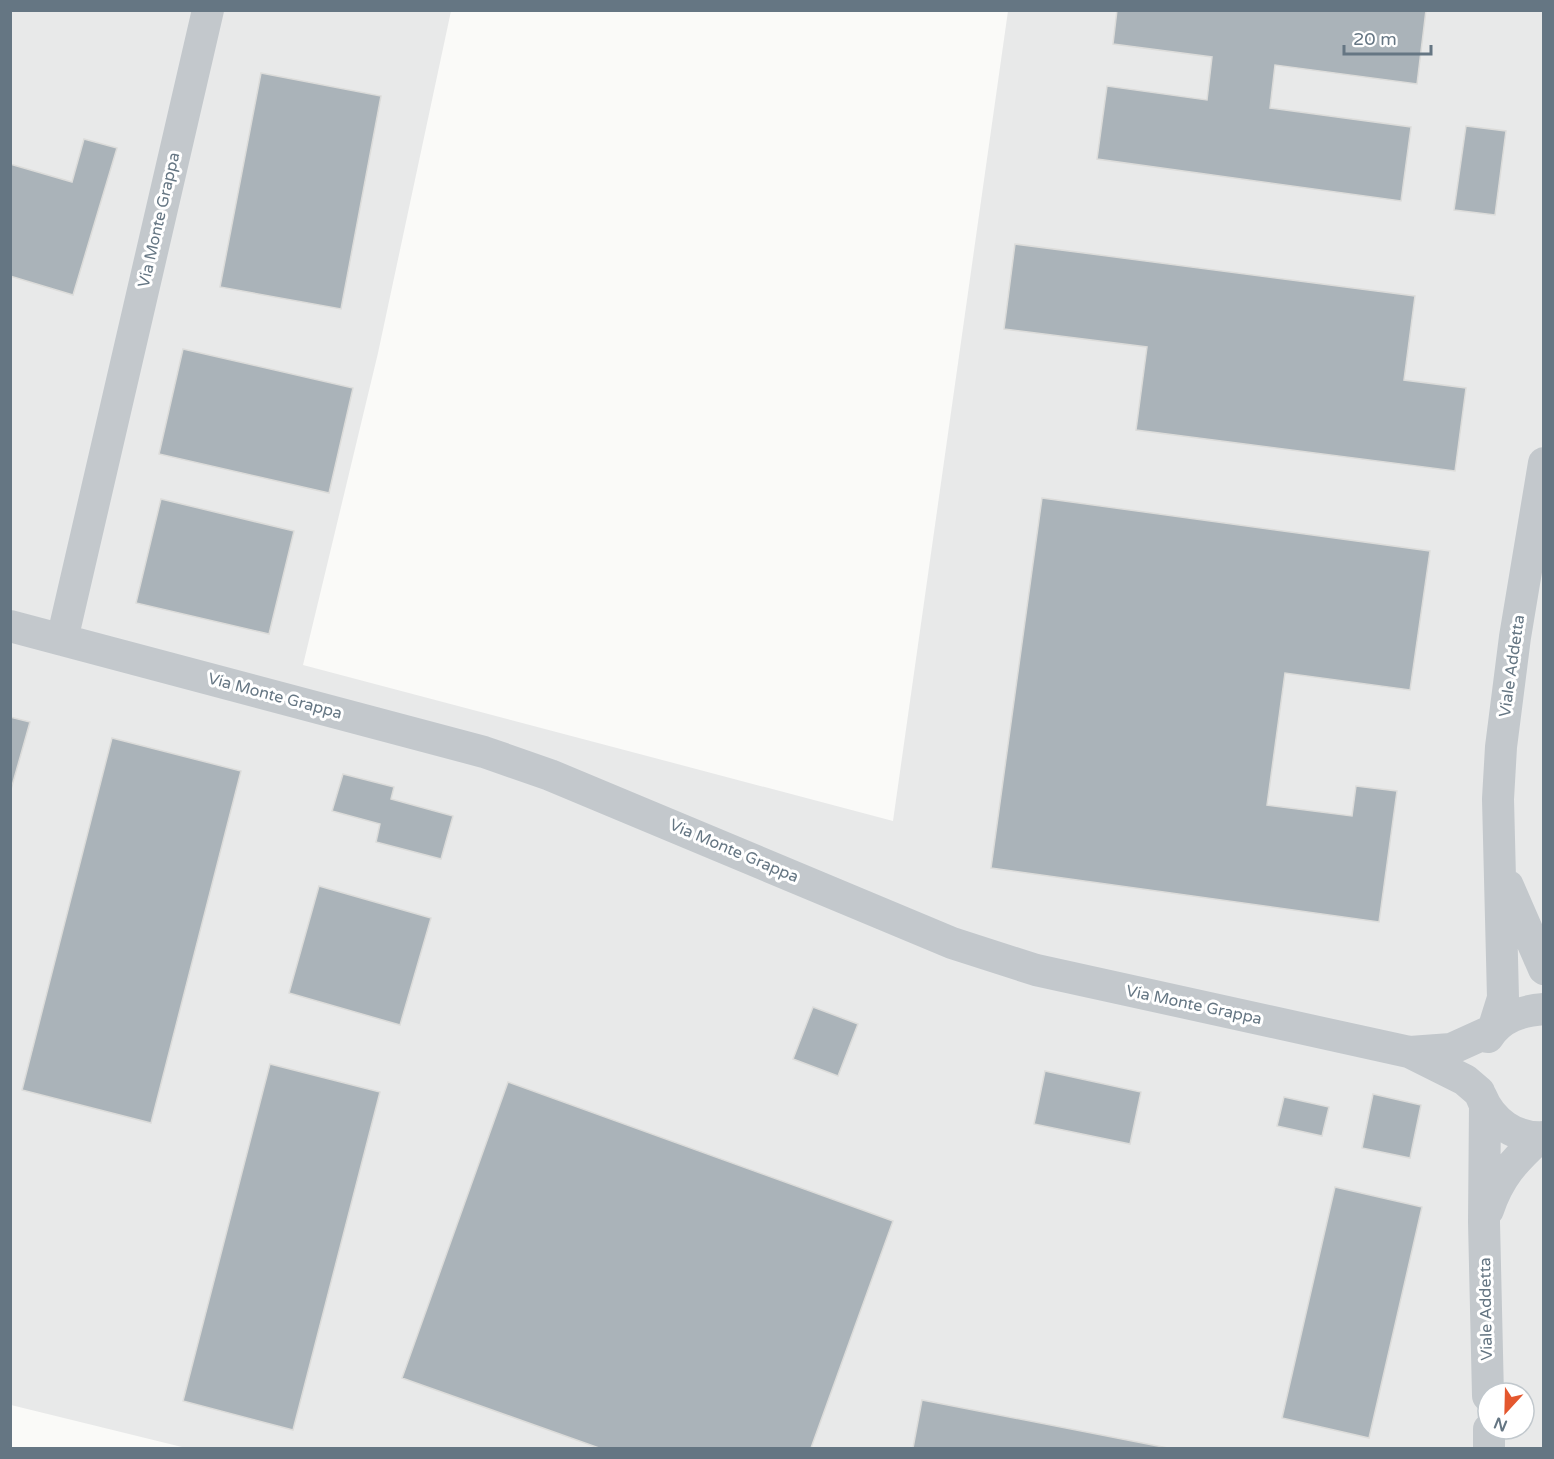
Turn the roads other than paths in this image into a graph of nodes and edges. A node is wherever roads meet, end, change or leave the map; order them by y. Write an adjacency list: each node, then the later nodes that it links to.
1 (208, 10): 4 (street, Via Monte Grappa)
2 (1544, 463): 5 (street, Viale Addetta)
3 (10, 626): 4 (street, Via Monte Grappa)
4 (62, 640): 9 (street, Via Monte Grappa)
5 (1501, 872): 6 (street, Viale Addetta); 8 (street, Viale Addetta)
6 (1544, 969)
7 (1544, 1009): 8 (street, Viale Addetta)
8 (1493, 1030): 9 (street); 10 (street, Viale Addetta)
9 (1409, 1052): 10 (street)
10 (1482, 1099): 11 (street, Viale Addetta); 12 (street, Viale Addetta)
11 (1541, 1137): 12 (street, Viale Addetta)
12 (1484, 1222): 13 (street, Viale Addetta)
13 (1488, 1381)

